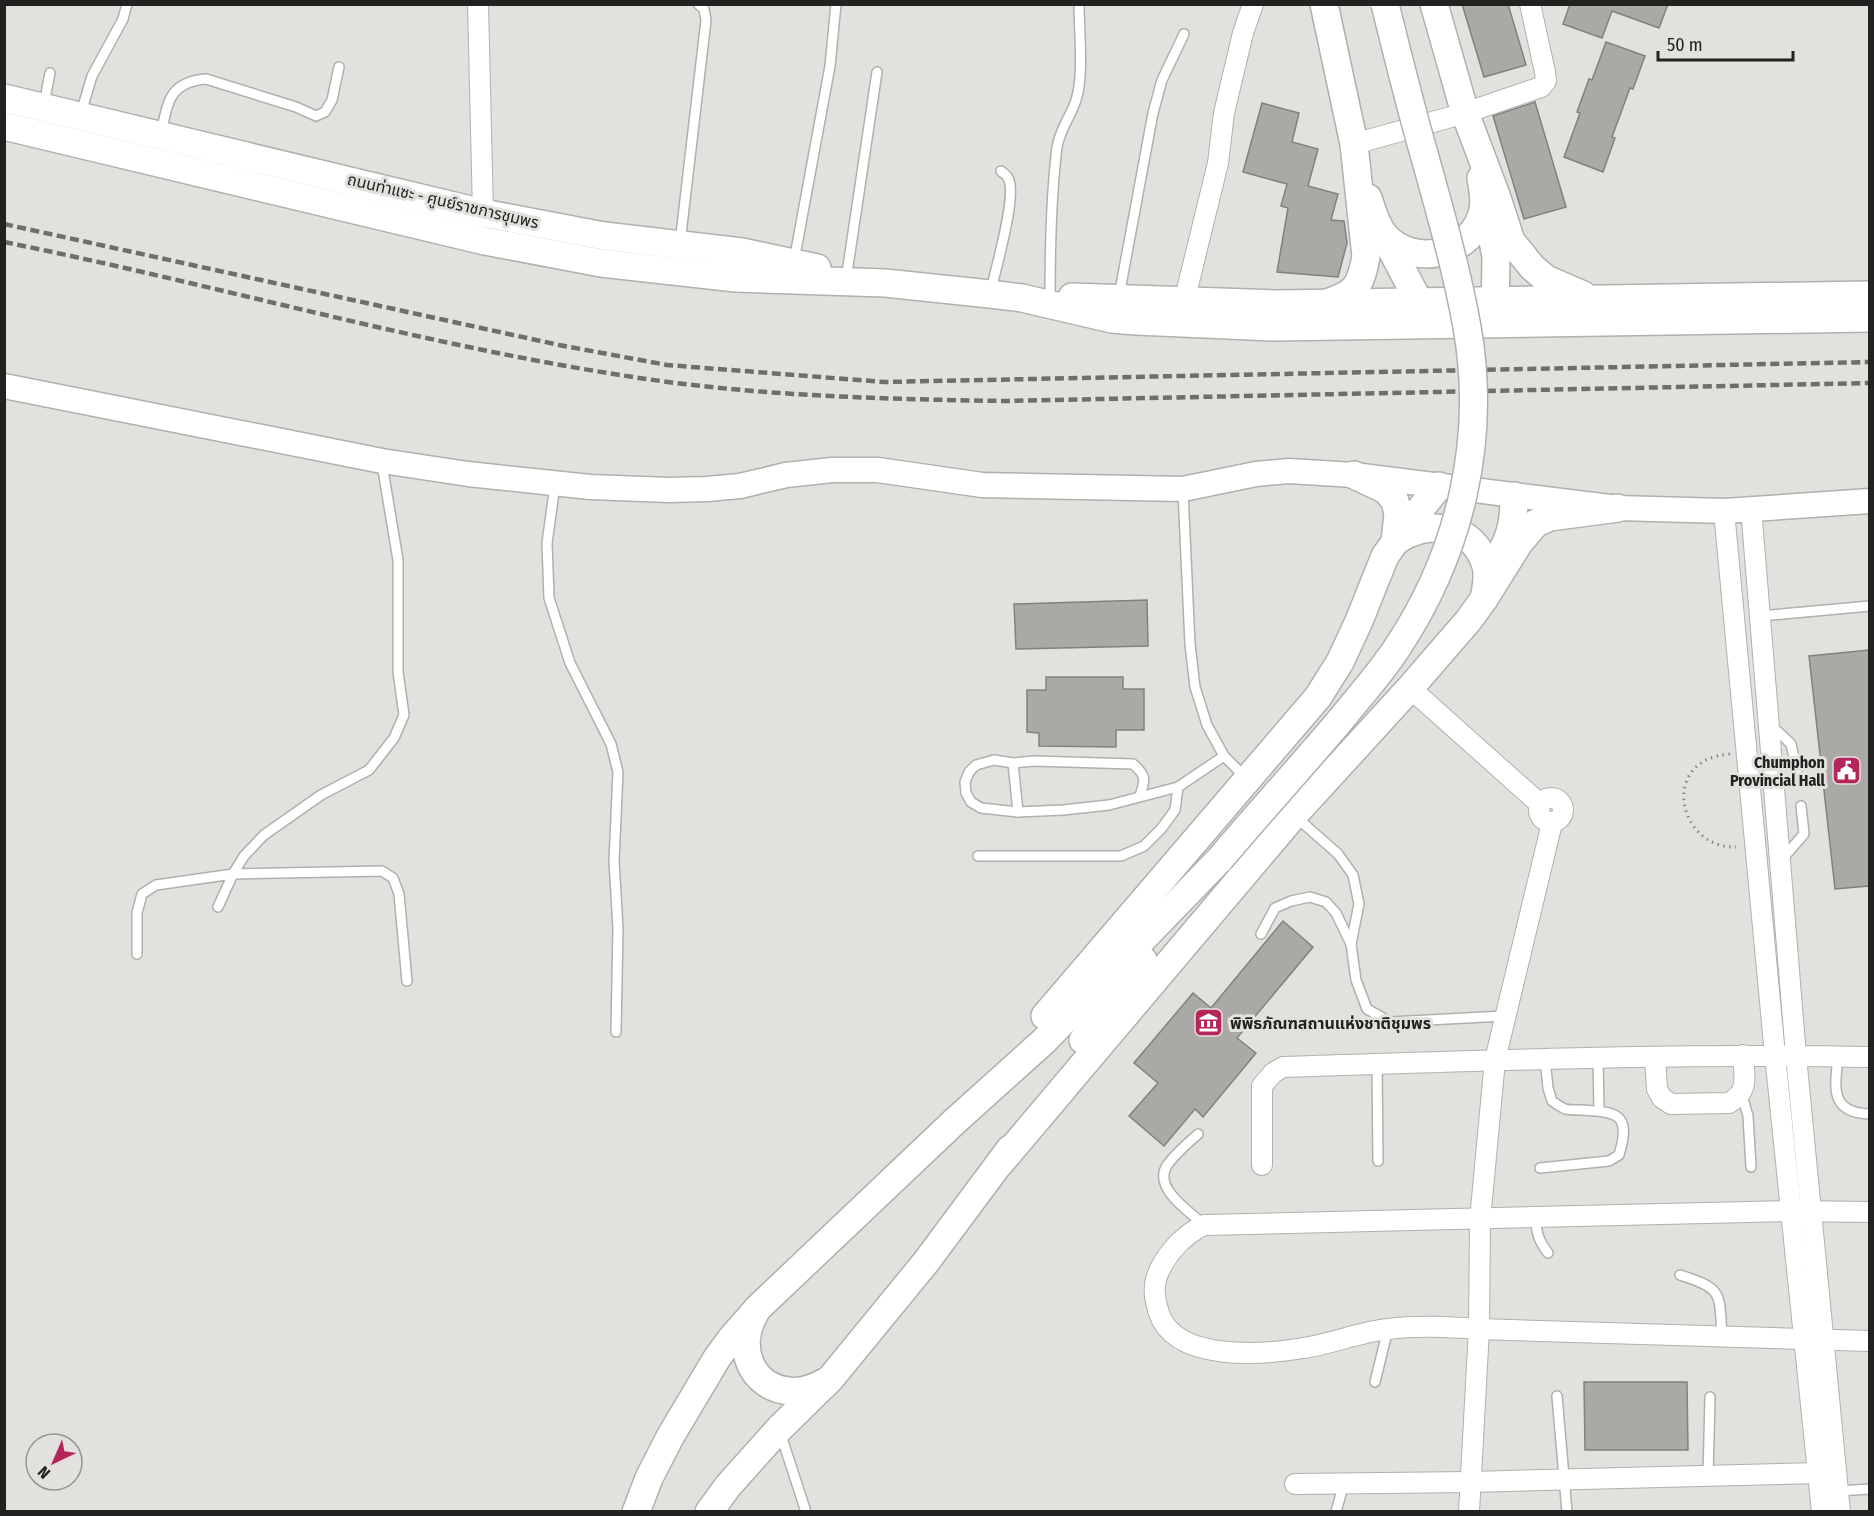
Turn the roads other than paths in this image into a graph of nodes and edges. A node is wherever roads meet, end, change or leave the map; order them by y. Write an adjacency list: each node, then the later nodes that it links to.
1 (127, 4): 18 (lane)
2 (477, 4): 24 (street)
3 (698, 4): 27 (lane)
4 (836, 4): 28 (lane)
5 (1079, 4): 33 (lane)
6 (1253, 4): 37 (street)
7 (1323, 4): 21 (main road)
8 (1385, 4): 69 (main road, bridge)
9 (1434, 4): 17 (main road)
10 (1530, 4): 17 (street)
11 (1184, 34): 35 (lane)
12 (339, 67): 20 (lane)
13 (877, 72): 29 (lane)
14 (50, 73): 16 (lane)
15 (4, 98): 16 (main road, ถนนท่าแซะ - ศูนย์ราชการชุมพร)
16 (44, 107): 18 (main road, ถนนท่าแซะ - ศูนย์ราชการชุมพร)
17 (1465, 113): 21 (street); 23 (main road); 36 (main road)
18 (81, 115): 20 (main road, ถนนท่าแซะ - ศูนย์ราชการชุมพร)
19 (4, 126): 26 (main road, ถนนท่าแซะ - ศูนย์ราชการชุมพร)
20 (160, 134): 24 (main road, ถนนท่าแซะ - ศูนย์ราชการชุมพร)
21 (1354, 144): 25 (main road); 38 (main road)
22 (1001, 171): 31 (lane)
23 (1485, 195): 25 (main road); 40 (main road)
24 (483, 213): 26 (main road); 27 (main road, ถนนท่าแซะ - ศูนย์ราชการชุมพร)
25 (1384, 235): 39 (main road)
26 (485, 241): 30 (main road, ถนนท่าแซะ - ศูนย์ราชการชุมพร)
27 (679, 245): 28 (main road, ถนนท่าแซะ - ศูนย์ราชการชุมพร)
28 (794, 264): 29 (main road, ถนนท่าแซะ - ศูนย์ราชการชุมพร)
29 (847, 273): 30 (main road, ถนนท่าแซะ - ศูนย์ราชการชุมพร)
30 (885, 283): 31 (main road, ถนนท่าแซะ - ศูนย์ราชการชุมพร)
31 (990, 294): 34 (main road, ถนนท่าแซะ - ศูนย์ราชการชุมพร)
32 (1869, 295): 36 (main road)
33 (1050, 297): 34 (main road); 35 (main road)
34 (1022, 298): 39 (main road)
35 (1119, 298): 37 (main road)
36 (1595, 299): 40 (main road)
37 (1185, 302): 38 (main road)
38 (1326, 303): 39 (main road)
39 (1421, 313): 40 (main road)
40 (1495, 313): 41 (main road)
41 (1869, 318)
42 (4, 386): 43 (street)
43 (382, 460): 45 (street); 72 (lane)
44 (1354, 475): 46 (street); 47 (street); 53 (main road)
45 (555, 484): 47 (street); 79 (lane)
46 (1439, 486): 48 (street); 53 (main road)
47 (1183, 489): 59 (lane)
48 (1514, 496): 50 (street); 54 (main road)
49 (1869, 501): 51 (street)
50 (1618, 508): 52 (street); 54 (main road)
51 (1751, 508): 52 (street); 56 (street)
52 (1724, 510): 71 (street)
53 (1401, 538): 54 (main road); 62 (main road)
54 (1486, 586): 57 (main road)
55 (1869, 606): 56 (lane)
56 (1760, 616): 58 (street)
57 (1410, 688): 67 (main road); 78 (street)
58 (1768, 722): 61 (lane); 70 (street)
59 (1224, 756): 62 (lane); 63 (lane)
60 (1013, 763): 64 (lane); 66 (lane); 66 (lane)
61 (1797, 772)
62 (1246, 779): 93 (main road)
63 (1178, 787): 64 (lane); 68 (lane)
64 (1140, 796): 66 (lane)
65 (1801, 806): 70 (lane)
66 (1018, 812)
67 (1294, 815): 75 (lane); 96 (main road)
68 (978, 856)
69 (1220, 859): 93 (main road); 96 (main road)
70 (1781, 868): 71 (street); 82 (street)
71 (1757, 870): 81 (street)
72 (233, 874): 73 (lane); 76 (lane); 77 (lane)
73 (218, 907)
74 (1261, 934): 75 (lane)
75 (1351, 944): 78 (lane)
76 (137, 954)
77 (407, 981)
78 (1504, 1016): 88 (street)
79 (616, 1032)
80 (1743, 1055): 81 (street); 83 (street); 90 (street)
81 (1775, 1055): 82 (street); 100 (street)
82 (1796, 1056): 84 (street); 101 (street)
83 (1655, 1057): 86 (street); 90 (street)
84 (1838, 1057): 85 (street); 92 (lane)
85 (1869, 1057)
86 (1598, 1058): 87 (street); 91 (lane)
87 (1545, 1059): 88 (street); 91 (lane)
88 (1495, 1060): 89 (street); 104 (street)
89 (1377, 1064): 95 (lane); 97 (street)
90 (1742, 1092): 98 (lane)
91 (1599, 1111): 99 (lane)
92 (1869, 1114)
93 (954, 1122): 108 (main road)
94 (1198, 1134): 105 (lane)
95 (1378, 1161)
96 (1002, 1162): 115 (main road)
97 (1262, 1165)
98 (1751, 1167)
99 (1540, 1168)
100 (1791, 1211): 101 (street); 103 (street); 112 (street)
101 (1811, 1211): 102 (street); 113 (street)
102 (1869, 1212)
103 (1536, 1219): 104 (street); 106 (lane)
104 (1480, 1220): 105 (street); 110 (street)
105 (1204, 1225): 109 (street)
106 (1548, 1253)
107 (1680, 1275): 111 (lane)
108 (759, 1307): 115 (main road); 128 (main road)
109 (1388, 1329): 110 (street); 116 (lane)
110 (1479, 1329): 111 (street); 123 (street)
111 (1722, 1336): 112 (street)
112 (1803, 1339): 113 (street); 120 (street)
113 (1824, 1340): 114 (street); 127 (street)
114 (1869, 1341)
115 (831, 1378): 119 (main road)
116 (1375, 1382)
117 (1557, 1396): 122 (lane)
118 (1710, 1396): 121 (lane)
119 (779, 1429): 129 (main road); 130 (lane)
120 (1819, 1473): 121 (street); 134 (street)
121 (1708, 1476): 122 (street)
122 (1563, 1479): 123 (street); 133 (lane)
123 (1470, 1482): 124 (street); 132 (street)
124 (1344, 1483): 125 (street); 131 (lane)
125 (1295, 1484)
126 (1869, 1489): 127 (lane)
127 (1838, 1491): 135 (street)
128 (636, 1512)
129 (709, 1512)
130 (806, 1512)
131 (1336, 1512)
132 (1469, 1512)
133 (1567, 1512)
134 (1822, 1512)
135 (1840, 1512)

